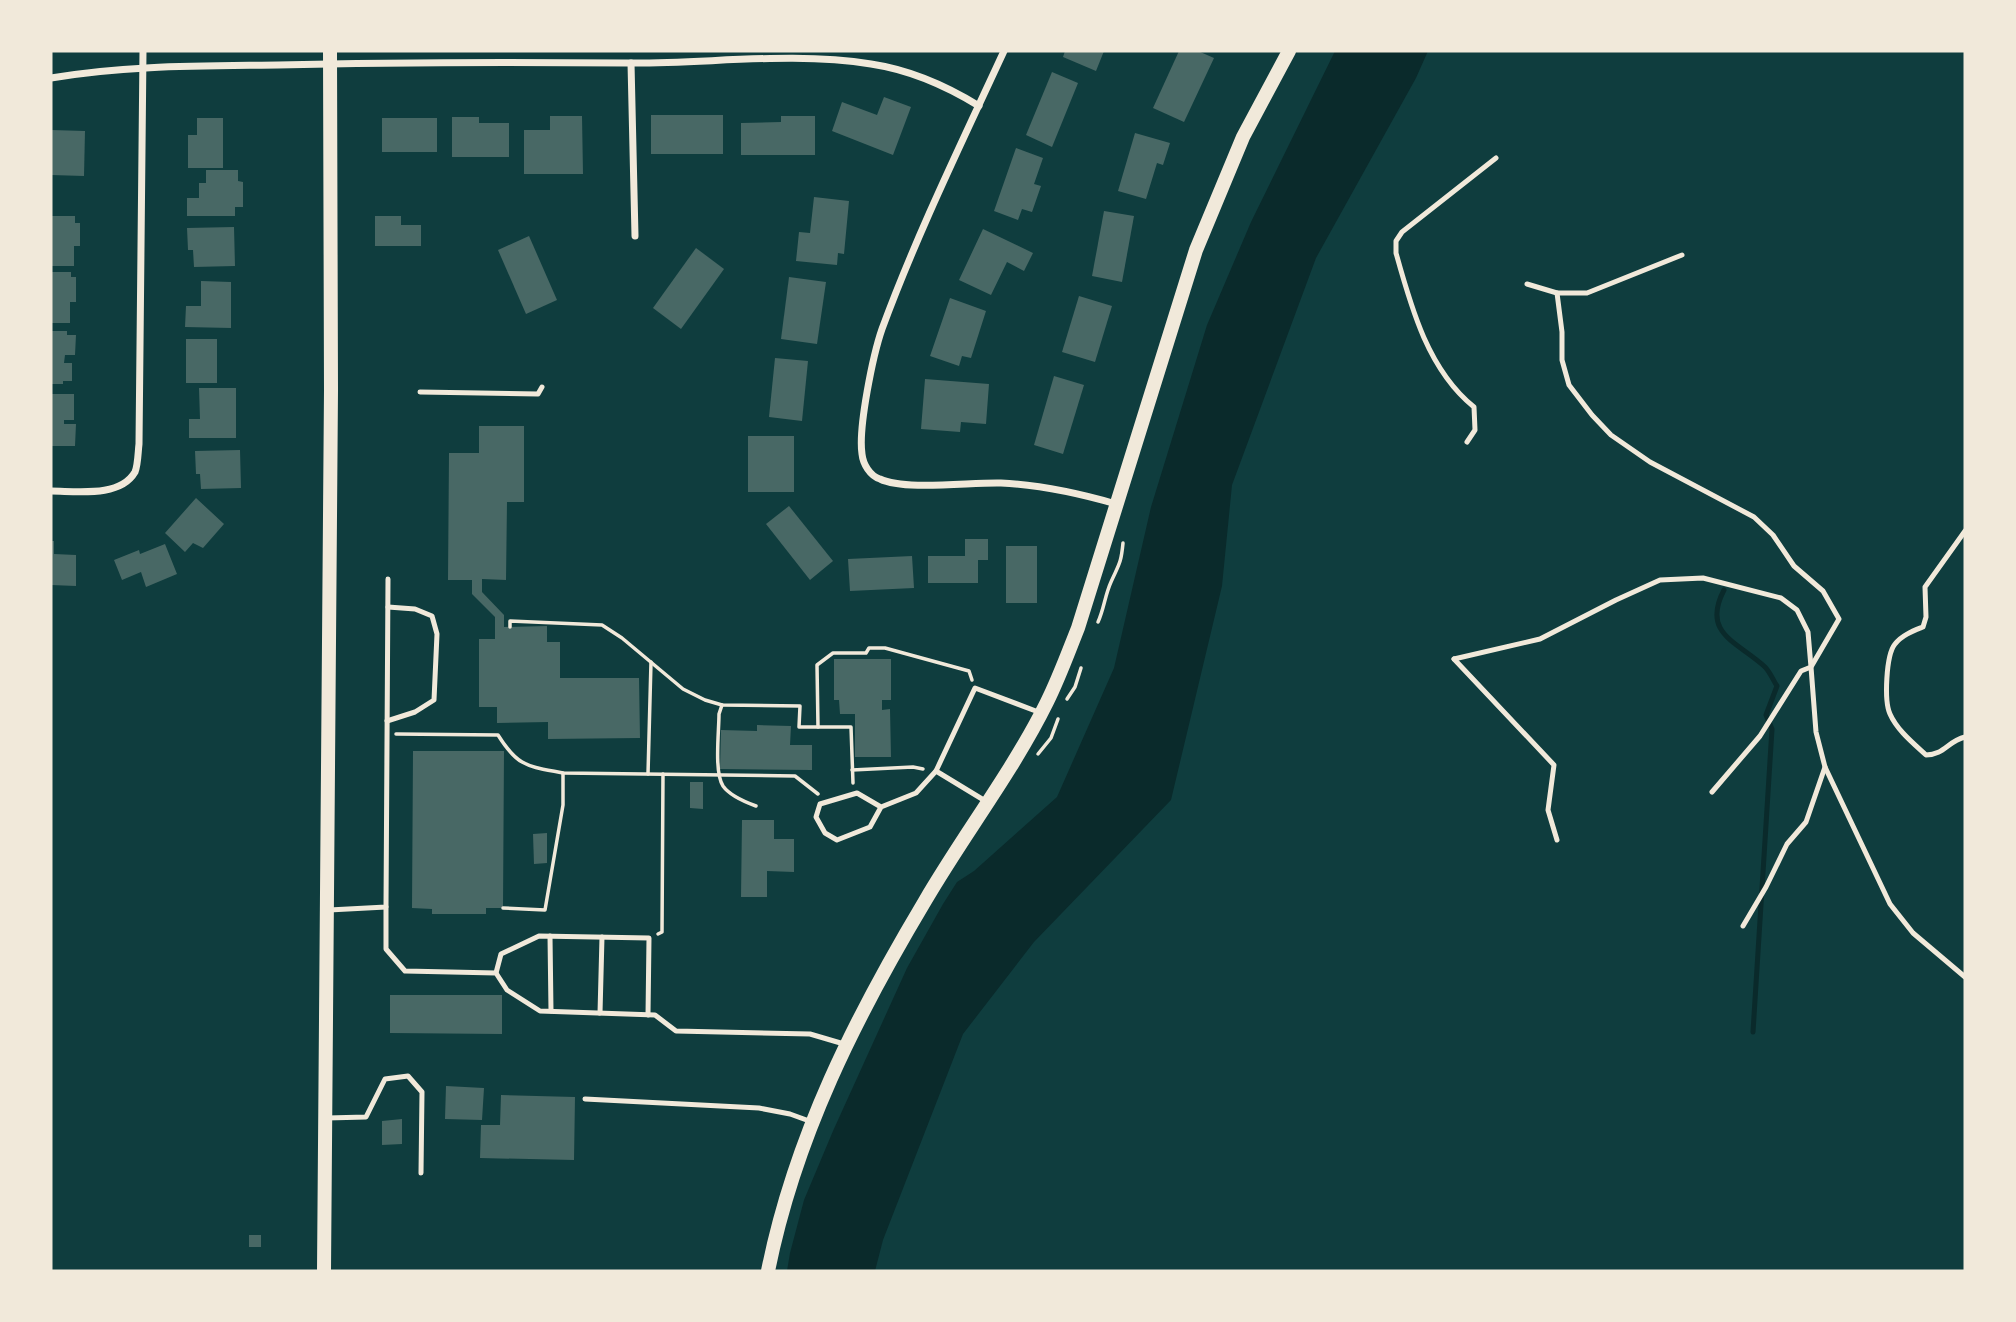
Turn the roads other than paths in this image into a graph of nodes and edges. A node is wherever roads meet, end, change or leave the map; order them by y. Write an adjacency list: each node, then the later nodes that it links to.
1 (143, 51): 6 (street)
2 (1004, 51): 8 (street)
3 (1289, 51): 18 (main road)
4 (330, 57): 5 (street); 6 (street); 33 (main road)
5 (631, 63): 8 (street); 10 (street)
6 (142, 68): 7 (street); 17 (street)
7 (51, 78)
8 (979, 106): 18 (street)
9 (1496, 158): 16 (lane)
10 (635, 236)
11 (1682, 256): 13 (lane)
12 (1527, 284): 13 (lane)
13 (1558, 293): 22 (lane)
14 (542, 387): 15 (lane)
15 (420, 392)
16 (1467, 442)
17 (51, 491)
18 (1117, 504): 23 (main road)
19 (1965, 531): 25 (lane)
20 (388, 579): 21 (lane)
21 (388, 607): 24 (lane); 24 (lane)
22 (1811, 667): 26 (lane); 28 (lane); 31 (lane)
23 (1041, 713): 27 (lane); 29 (main road)
24 (387, 721): 32 (lane)
25 (1965, 737)
26 (1825, 767): 34 (lane); 38 (lane)
27 (936, 771): 29 (lane); 30 (lane)
28 (1712, 792)
29 (987, 802): 42 (main road)
30 (881, 807): 30 (lane)
31 (1558, 841)
32 (386, 907): 33 (lane); 37 (lane)
33 (328, 910): 44 (main road)
34 (1743, 926)
35 (550, 936): 36 (lane); 37 (lane); 39 (lane)
36 (602, 937): 40 (lane); 41 (lane)
37 (496, 973): 39 (lane)
38 (1965, 977)
39 (551, 1011): 40 (lane)
40 (600, 1013): 41 (lane)
41 (648, 1015): 42 (lane)
42 (847, 1044): 45 (main road)
43 (586, 1099): 45 (lane)
44 (327, 1118): 46 (lane); 47 (main road)
45 (812, 1122): 48 (main road)
46 (421, 1173)
47 (324, 1271)
48 (768, 1271)

